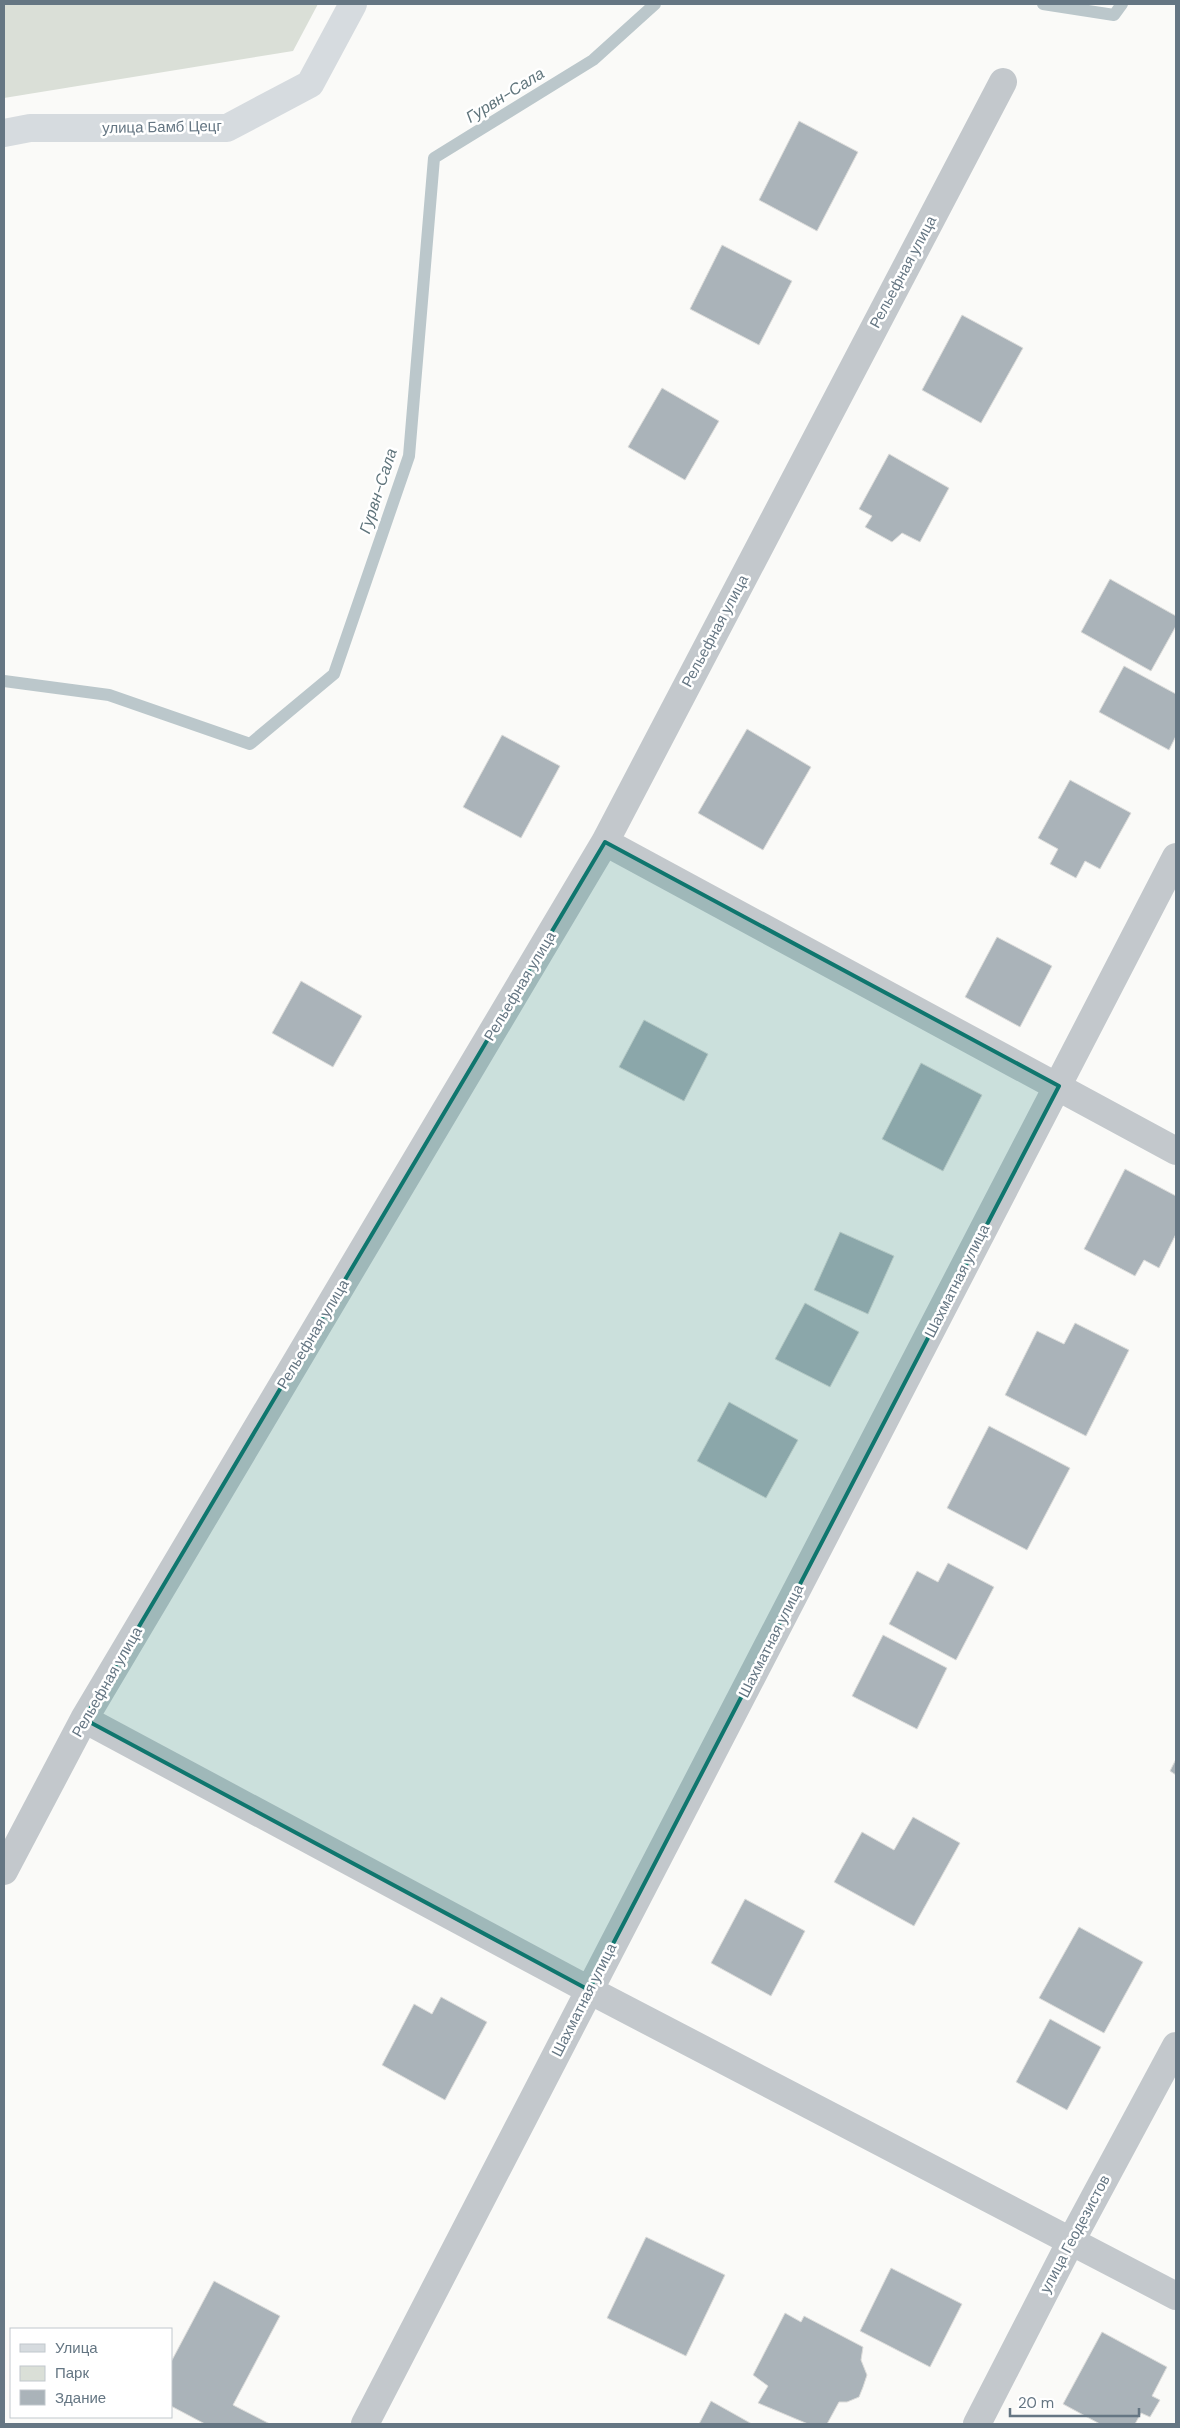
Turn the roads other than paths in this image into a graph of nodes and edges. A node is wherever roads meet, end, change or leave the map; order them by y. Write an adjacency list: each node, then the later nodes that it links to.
1 (353, 4): 3 (main road, улица Бамб Цецг)
2 (1003, 82): 4 (street, Рельефная улица)
3 (4, 133)
4 (605, 842): 6 (street); 8 (street, Рельефная улица)
5 (1176, 857): 6 (street, Шахматная улица)
6 (1059, 1086): 7 (street); 10 (street, Шахматная улица)
7 (1176, 1151)
8 (84, 1719): 9 (street, Рельефная улица); 10 (street)
9 (4, 1871)
10 (590, 1990): 12 (street); 14 (street, Шахматная улица)
11 (1176, 2046): 12 (street, улица Геодезистов)
12 (1070, 2241): 13 (street); 15 (street, улица Геодезистов)
13 (1176, 2296)
14 (365, 2424)
15 (977, 2424)

